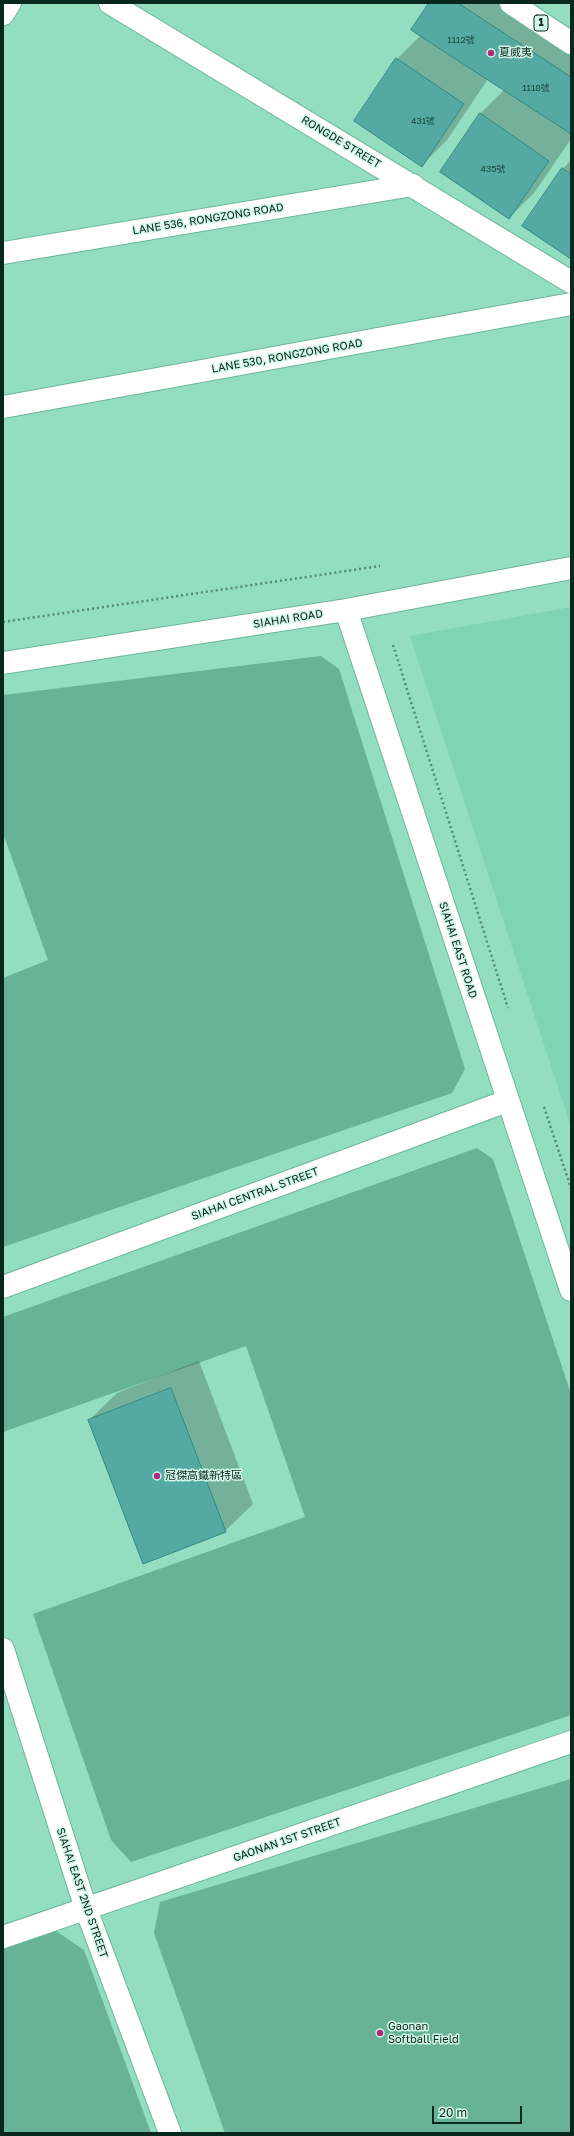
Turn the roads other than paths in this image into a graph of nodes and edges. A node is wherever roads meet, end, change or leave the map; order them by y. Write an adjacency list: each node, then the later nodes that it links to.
1 (10, 3): 4 (street)
2 (110, 3): 6 (street, RONGDE STREET)
3 (511, 3): 5 (street, 1)
4 (3, 14)
5 (571, 43)
6 (413, 185): 7 (street, LANE 536, RONGZONG ROAD); 8 (street, RONGDE STREET)
7 (3, 253)
8 (571, 282)
9 (571, 304): 10 (street, LANE 530, RONGZONG ROAD)
10 (3, 407)
11 (571, 568): 12 (street, SIAHAI ROAD)
12 (346, 610): 13 (street, SIAHAI ROAD); 14 (street, SIAHAI EAST ROAD)
13 (3, 663)
14 (507, 1101): 15 (street, SIAHAI CENTRAL STREET); 16 (street, SIAHAI EAST ROAD)
15 (3, 1287)
16 (571, 1290)
17 (3, 1649): 19 (street, SIAHAI EAST 2ND STREET)
18 (571, 1742): 19 (street, GAONAN 1ST STREET)
19 (86, 1909): 20 (street, GAONAN 1ST STREET); 21 (street, SIAHAI EAST 2ND STREET)
20 (3, 1937)
21 (170, 2133)

